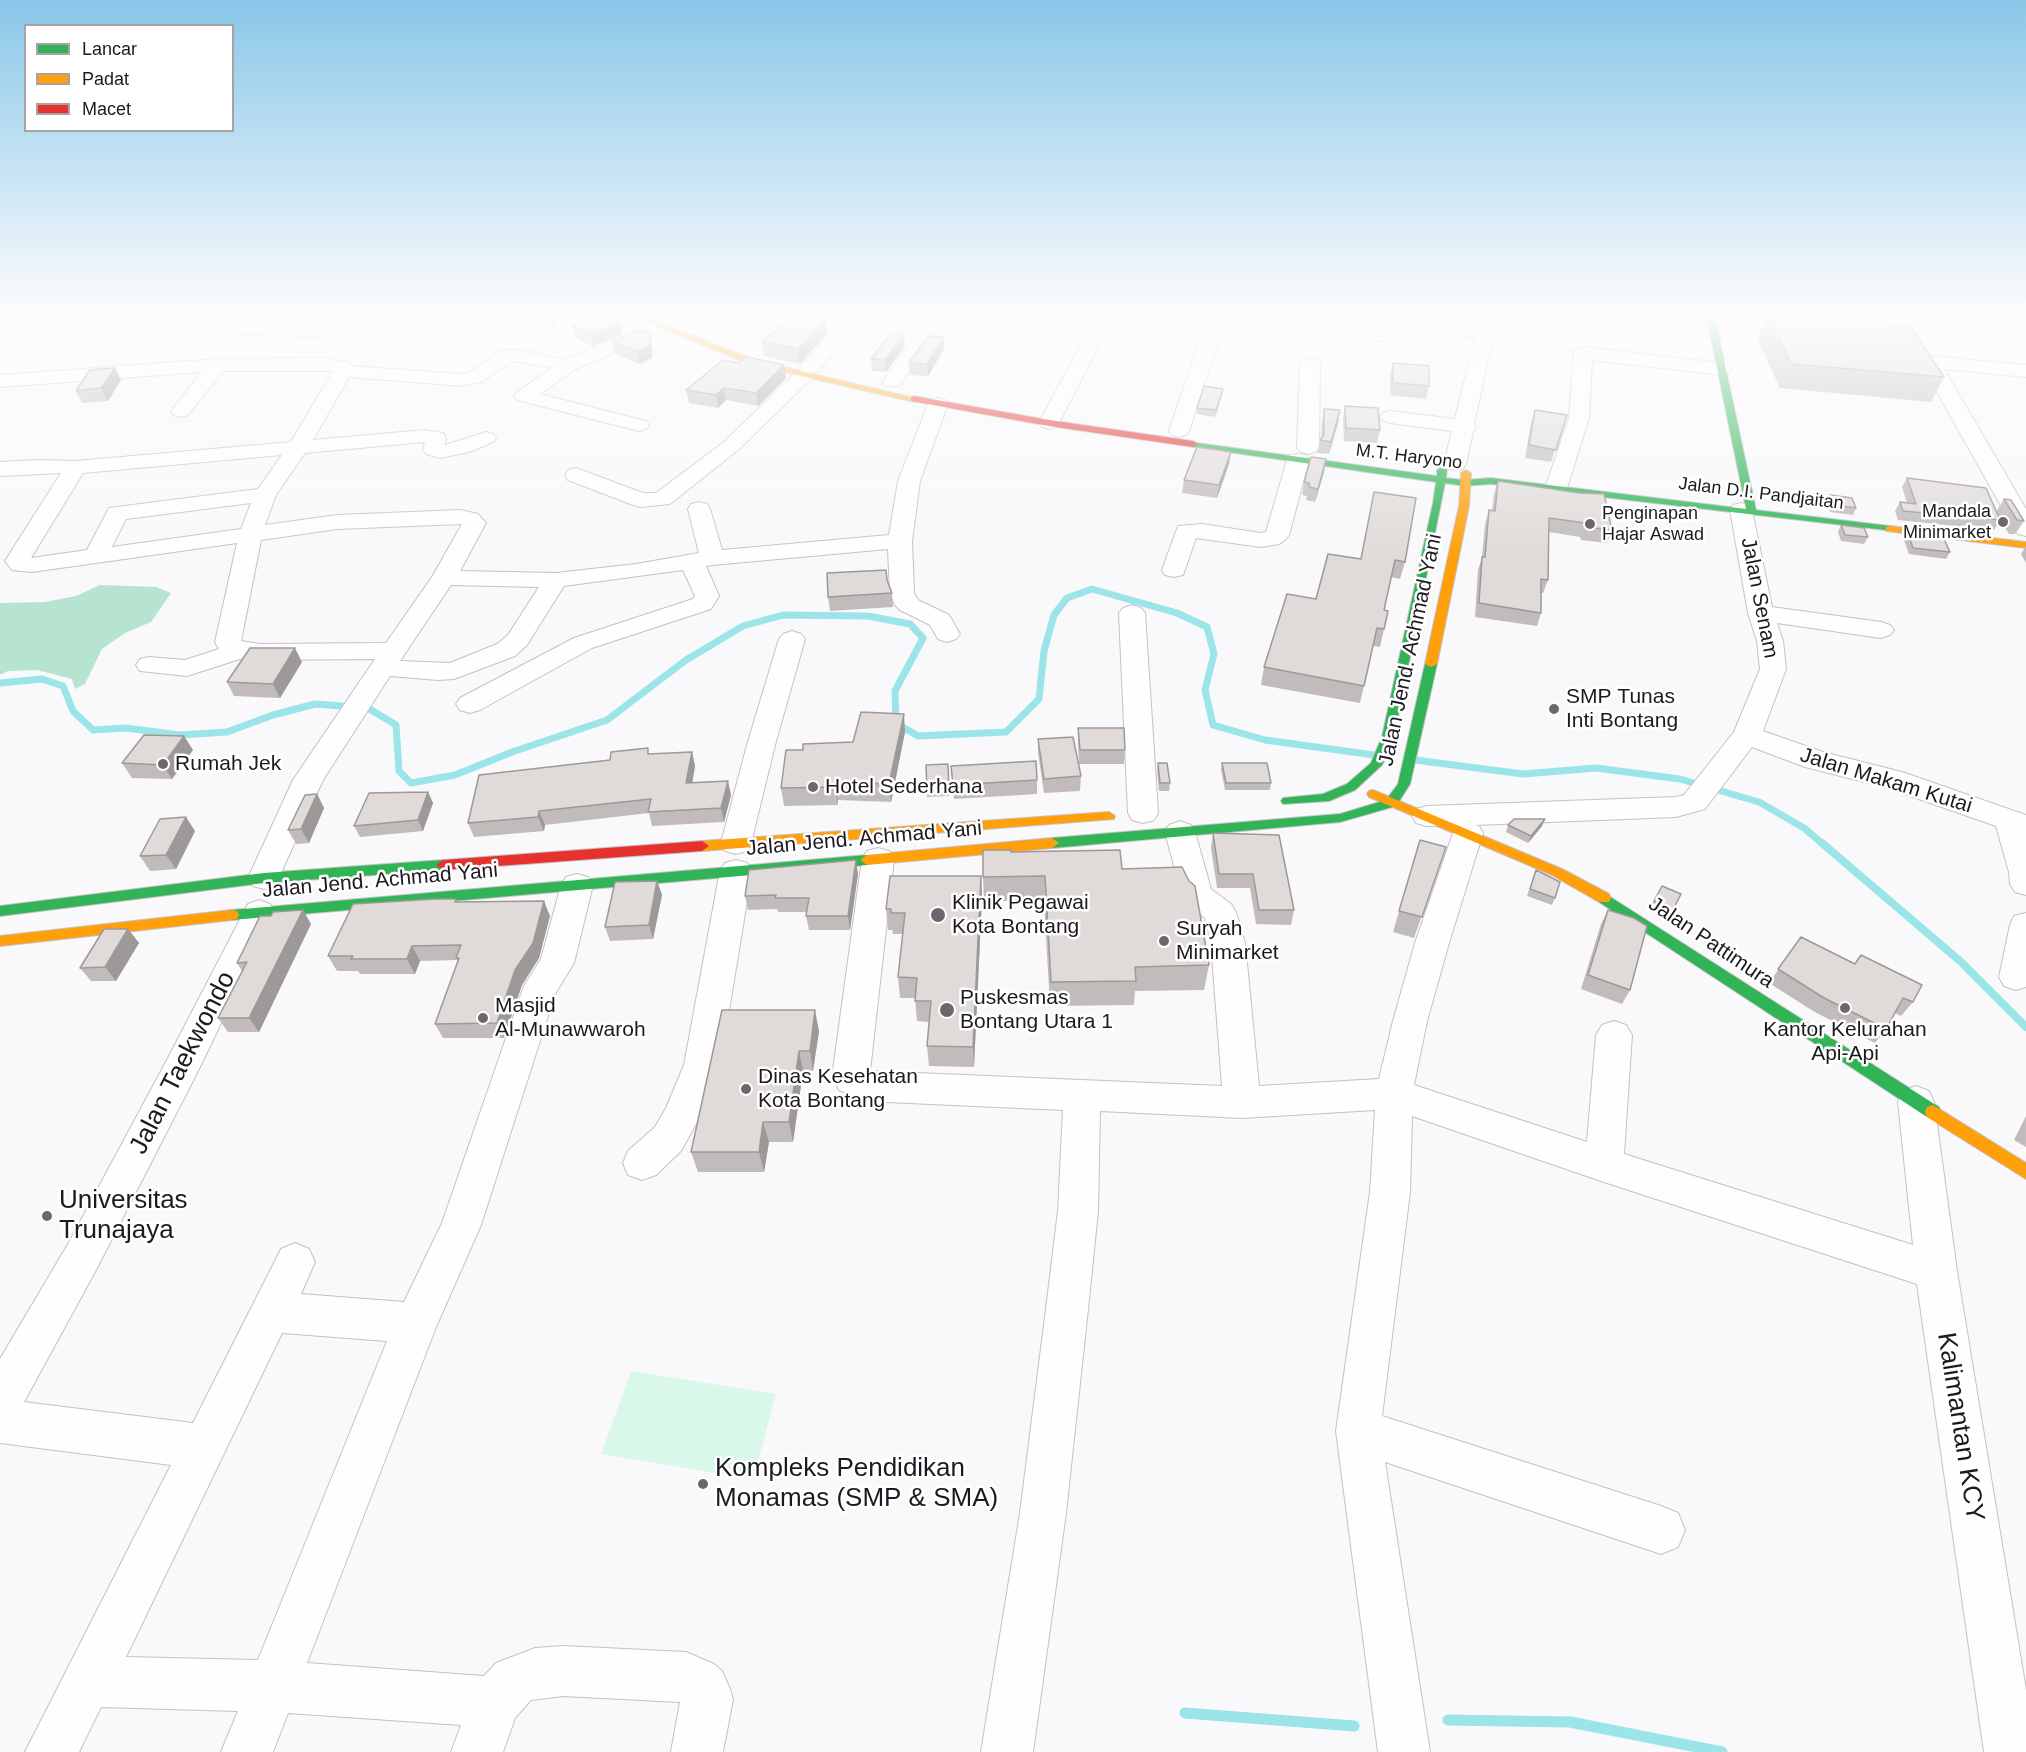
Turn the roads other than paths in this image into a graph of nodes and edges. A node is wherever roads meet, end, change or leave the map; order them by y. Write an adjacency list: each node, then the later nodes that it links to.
1 (193, 396): 15 (street)
2 (329, 396): 22 (street)
3 (524, 396): 18 (street)
4 (782, 396): 27 (street)
5 (905, 396): 14 (street, M.T. Haryono)
6 (955, 396): 16 (street, M.T. Haryono)
7 (1063, 396): 16 (street)
8 (1191, 396): 20 (street)
9 (1308, 396): 23 (street)
10 (1471, 396): 19 (street)
11 (1581, 396): 29 (street)
12 (1727, 396): 32 (street)
13 (1951, 396): 33 (street)
14 (938, 404): 16 (street, M.T. Haryono); 35 (street)
15 (181, 411)
16 (1052, 417): 20 (street, M.T. Haryono); 23 (street, M.T. Haryono)
17 (1390, 417): 19 (street)
18 (639, 425)
19 (1466, 427): 26 (street)
20 (1179, 431): 23 (street, M.T. Haryono)
21 (486, 438): 22 (street)
22 (298, 448): 24 (street); 30 (street)
23 (1303, 454): 26 (street, M.T. Haryono); 39 (street)
24 (76, 467): 25 (street); 37 (street)
25 (0, 469)
26 (1454, 474): 28 (street, M.T. Haryono); 52 (street, Jalan Jend. Achmad Yani); 54 (street, Jalan Jend. Achmad Yani)
27 (576, 475)
28 (1491, 481): 29 (street, Jalan D.I. Pandjaitan)
29 (1556, 488): 32 (street, Jalan D.I. Pandjaitan)
30 (265, 495): 34 (street); 37 (street)
31 (699, 509): 38 (street)
32 (1746, 511): 36 (street, Jalan D.I. Pandjaitan); 43 (street, Jalan Senam)
33 (2026, 529)
34 (251, 533): 37 (street); 40 (street, Jalan Taekwondo); 47 (street)
35 (900, 541): 38 (street); 45 (street)
36 (2026, 545)
37 (96, 556)
38 (702, 560): 41 (street); 50 (street)
39 (1174, 570)
40 (444, 578): 41 (street); 48 (street, Jalan Taekwondo)
41 (556, 580): 48 (street)
42 (1132, 613): 56 (street)
43 (1761, 613): 44 (street); 51 (street, Jalan Senam)
44 (1881, 630)
45 (947, 634)
46 (792, 639): 62 (street)
47 (243, 650): 48 (street); 49 (street)
48 (389, 659): 66 (street, Jalan Taekwondo)
49 (149, 665)
50 (470, 704)
51 (1747, 735): 55 (street, Jalan Senam); 57 (street, Jalan Makam Kutai)
52 (1354, 784): 53 (street, Jalan Jend. Achmad Yani); 54 (street, Jalan Pattimura)
53 (1268, 803)
54 (1391, 803): 55 (street, Jalan Pattimura); 56 (street, Jalan Jend. Achmad Yani)
55 (1427, 816): 59 (street, Jalan Pattimura)
56 (1145, 817): 58 (street, Jalan Jend. Achmad Yani); 61 (street, Jalan Jend. Achmad Yani); 74 (street)
57 (2018, 824): 64 (street)
58 (922, 829): 60 (street, Jalan Jend. Achmad Yani); 61 (street)
59 (1468, 832): 72 (street); 75 (street, Jalan Pattimura)
60 (847, 835): 62 (street, Jalan Jend. Achmad Yani); 63 (street)
61 (925, 854): 63 (street, Jalan Jend. Achmad Yani)
62 (736, 857): 63 (street, Jalan Jend. Achmad Yani); 65 (street, Jalan Jend. Achmad Yani); 66 (street, Jalan Jend. Achmad Yani); 76 (street)
63 (862, 860): 73 (street)
64 (2026, 884)
65 (577, 885): 66 (street, Jalan Jend. Achmad Yani); 82 (street)
66 (262, 895): 67 (street, Jalan Jend. Achmad Yani); 69 (street, Jalan Jend. Achmad Yani); 83 (street, Jalan Taekwondo)
67 (0, 911)
68 (2026, 925): 70 (street)
69 (0, 941)
70 (2016, 977)
71 (1614, 1035): 77 (street)
72 (1394, 1094): 74 (street); 77 (street); 85 (street)
73 (1082, 1096): 74 (street); 95 (street)
74 (1242, 1102)
75 (1916, 1102): 78 (street, Jalan Pattimura); 80 (street, Kalimantan KCY)
76 (642, 1163)
77 (1604, 1165): 80 (street)
78 (2026, 1172)
79 (295, 1262): 81 (street)
80 (1936, 1270): 97 (street, Kalimantan KCY)
81 (268, 1312): 82 (street); 86 (street)
82 (416, 1323): 89 (street)
83 (0, 1401)
84 (0, 1420): 86 (street)
85 (1358, 1431): 87 (street); 96 (street)
86 (205, 1447): 88 (street)
87 (1661, 1530)
88 (87, 1682): 89 (street); 91 (street)
89 (274, 1686): 90 (street); 92 (street)
90 (495, 1702): 93 (street); 94 (street)
91 (51, 1752)
92 (247, 1752)
93 (477, 1752)
94 (697, 1752)
95 (1007, 1752)
96 (1404, 1752)
97 (2010, 1752)

